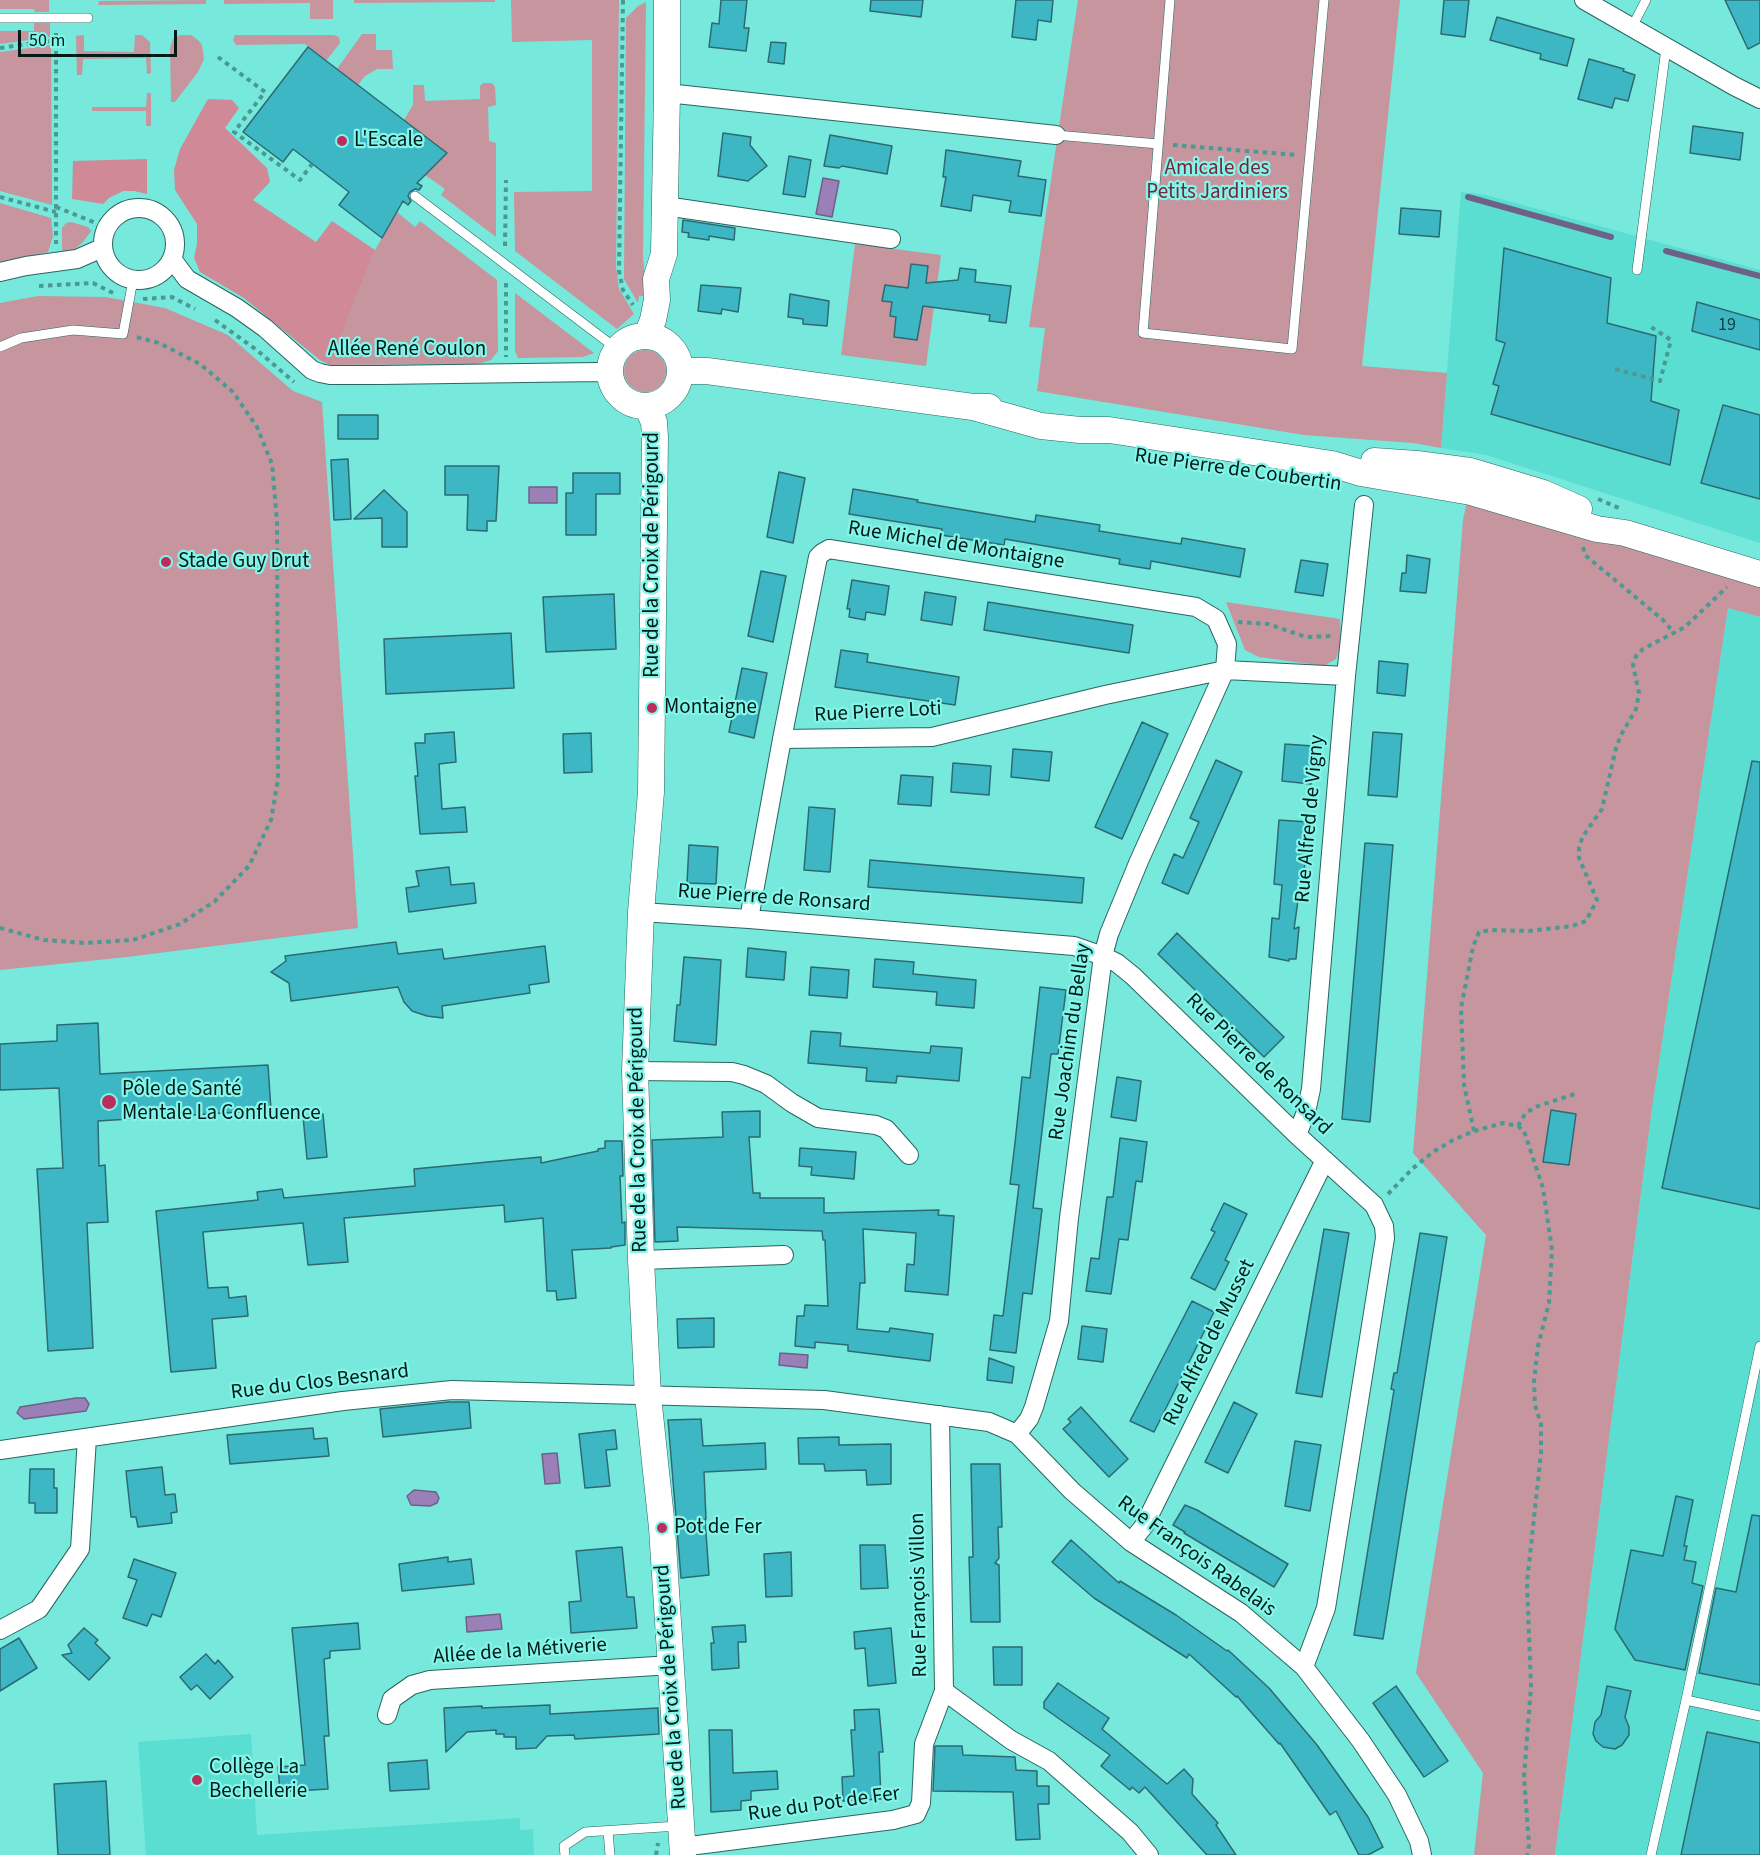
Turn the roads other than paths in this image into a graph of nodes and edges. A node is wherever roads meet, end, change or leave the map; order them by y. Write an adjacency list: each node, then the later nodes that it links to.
1 (652, 0): 22 (street)
2 (667, 0): 11 (street)
3 (1170, 0): 14 (lane)
4 (1324, 0): 14 (lane)
5 (1584, 0): 9 (street)
6 (1646, 0): 9 (lane)
7 (0, 18): 8 (lane)
8 (88, 18)
9 (1631, 29): 10 (street)
10 (1666, 48): 12 (street); 20 (lane)
11 (667, 93): 13 (street); 16 (street)
12 (1760, 99)
13 (1056, 135): 14 (lane)
14 (1158, 144)
15 (415, 196): 26 (lane)
16 (665, 206): 17 (street); 22 (street)
17 (891, 239)
18 (102, 248): 19 (street); 21 (street); 23 (street)
19 (172, 259): 23 (street); 28 (street, Allée René Coulon)
20 (1637, 270)
21 (0, 272)
22 (656, 279): 24 (street)
23 (133, 280): 25 (lane)
24 (647, 335): 26 (street); 27 (street)
25 (0, 347)
26 (617, 349): 28 (street)
27 (680, 371): 29 (street); 31 (street, Rue Pierre de Coubertin)
28 (610, 376): 29 (street)
29 (647, 406): 35 (street, Rue de la Croix de Périgourd)
30 (1364, 506): 33 (street, Rue Alfred de Vigny)
31 (1760, 574)
32 (1225, 670): 33 (street, Rue Pierre Loti); 34 (street, Rue Pierre Loti); 34 (street, Rue Michel de Montaigne); 37 (street, Rue Joachim du Bellay)
33 (1346, 676): 39 (street, Rue Alfred de Vigny)
34 (782, 739): 36 (street)
35 (641, 912): 36 (street, Rue Pierre de Ronsard); 38 (street, Rue de la Croix de Périgourd)
36 (749, 919): 37 (street, Rue Pierre de Ronsard)
37 (1103, 956): 39 (street, Rue Pierre de Ronsard); 47 (street, Rue Joachim du Bellay)
38 (635, 1071): 40 (street); 43 (street, Rue de la Croix de Périgourd)
39 (1297, 1135): 41 (street, Rue Pierre de Ronsard)
40 (909, 1155)
41 (1325, 1160): 50 (street, Rue Alfred de Musset); 53 (street, Rue Pierre de Ronsard)
42 (784, 1255): 43 (street)
43 (641, 1260): 45 (street, Rue de la Croix de Périgourd)
44 (1760, 1346): 55 (lane)
45 (648, 1396): 46 (street, Rue François Rabelais); 48 (street, Rue du Clos Besnard); 52 (street, Rue de la Croix de Périgourd)
46 (940, 1415): 47 (street, Rue François Rabelais); 54 (street, Rue François Villon)
47 (1017, 1434): 50 (street, Rue François Rabelais)
48 (87, 1438): 49 (street, Rue du Clos Besnard); 51 (street)
49 (0, 1450)
50 (1131, 1542): 53 (street, Rue François Rabelais)
51 (0, 1630)
52 (672, 1665): 56 (street, Allée de la Métiverie); 59 (street, Rue de la Croix de Périgourd)
53 (1304, 1667): 63 (street, Rue François Rabelais)
54 (944, 1691): 59 (street, Rue du Pot de Fer); 62 (street, Rue François Villon)
55 (1686, 1700): 57 (lane); 64 (lane)
56 (387, 1715)
57 (1760, 1716)
58 (608, 1831): 59 (lane); 60 (lane); 61 (lane)
59 (682, 1843)
60 (565, 1855)
61 (610, 1855)
62 (1149, 1855)
63 (1422, 1855)
64 (1651, 1855)

